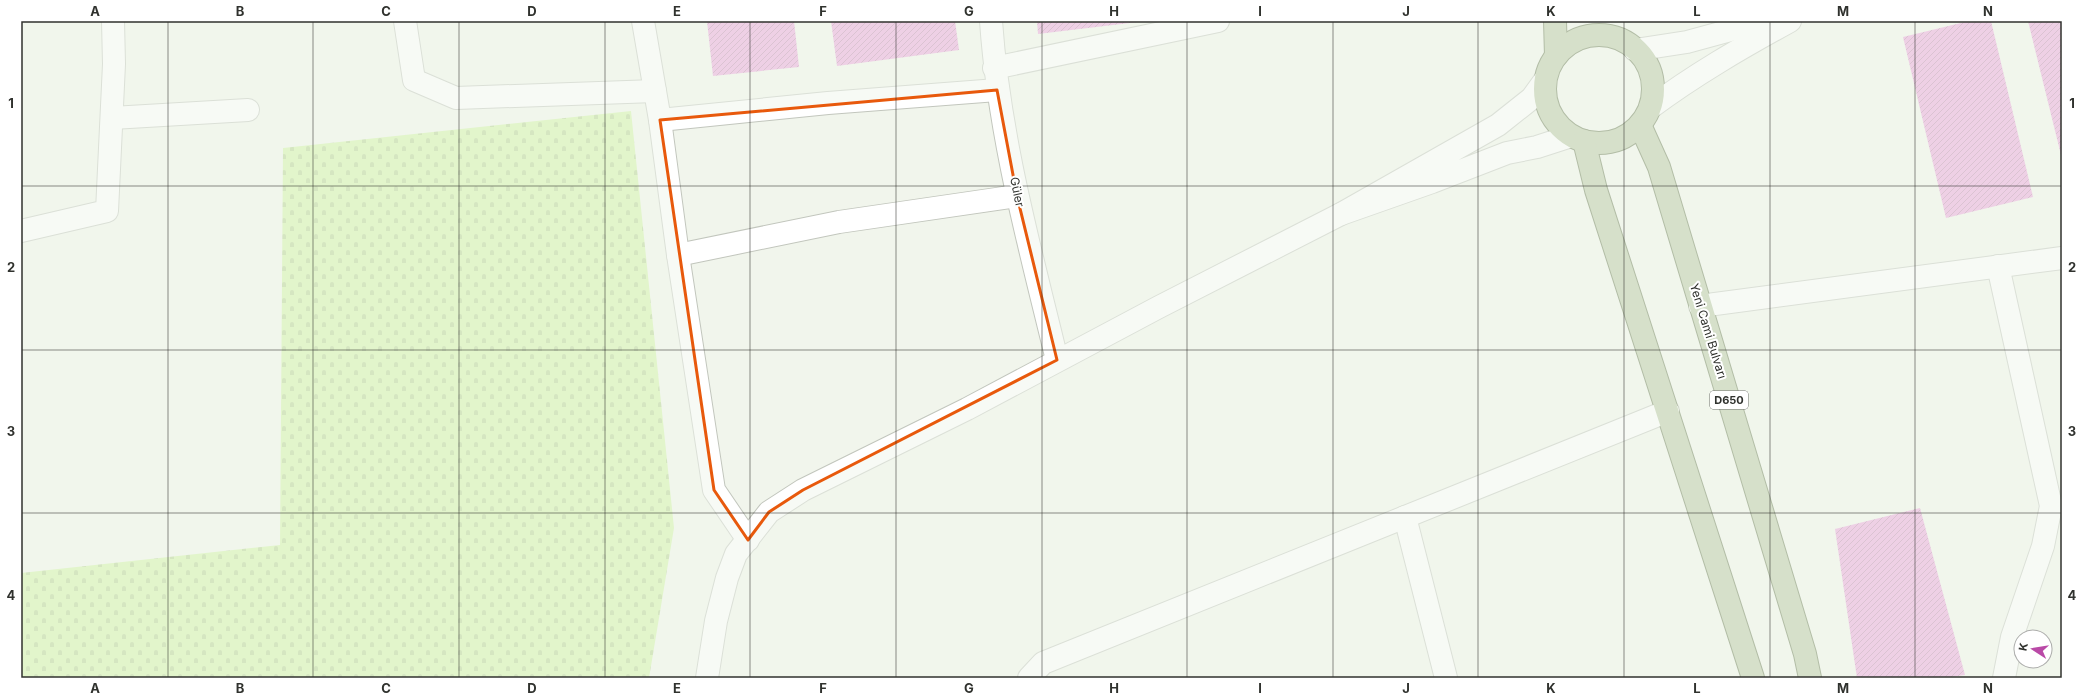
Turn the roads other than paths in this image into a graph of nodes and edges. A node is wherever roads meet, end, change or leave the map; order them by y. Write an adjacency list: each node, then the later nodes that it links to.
1 (113, 21): 18 (street)
2 (405, 21): 15 (street)
3 (643, 21): 15 (street)
4 (991, 21): 12 (street, Güler)
5 (1218, 21): 12 (street)
6 (1555, 21): 11 (main road)
7 (1764, 21): 10 (street)
8 (1790, 21): 17 (street)
9 (1610, 28): 10 (main road); 11 (main road)
10 (1635, 50): 17 (main road)
11 (1556, 56): 13 (main road)
12 (994, 68): 14 (street, Güler)
13 (1545, 80): 20 (main road); 22 (street)
14 (997, 90): 19 (street); 21 (street, Güler)
15 (655, 91): 19 (street)
16 (248, 110): 18 (street)
17 (1645, 116): 20 (main road); 27 (main road, Yeni Cami Bulvarı / D650)
18 (112, 118): 23 (street)
19 (660, 120): 24 (street)
20 (1578, 139): 22 (street); 29 (main road)
21 (1017, 196): 24 (street); 28 (street, Güler)
22 (1341, 214): 28 (street)
23 (21, 231)
24 (678, 255): 32 (street)
25 (2062, 258): 26 (street)
26 (1998, 266): 27 (street); 30 (street)
27 (1700, 306): 37 (main road, Yeni Cami Bulvarı / D650)
28 (1057, 360): 32 (street)
29 (1668, 411): 31 (street); 36 (main road)
30 (2057, 507): 38 (street)
31 (1405, 517): 34 (street); 35 (street)
32 (748, 540): 33 (street)
33 (707, 678)
34 (1029, 678)
35 (1446, 678)
36 (1753, 678)
37 (1810, 678)
38 (2004, 678)

